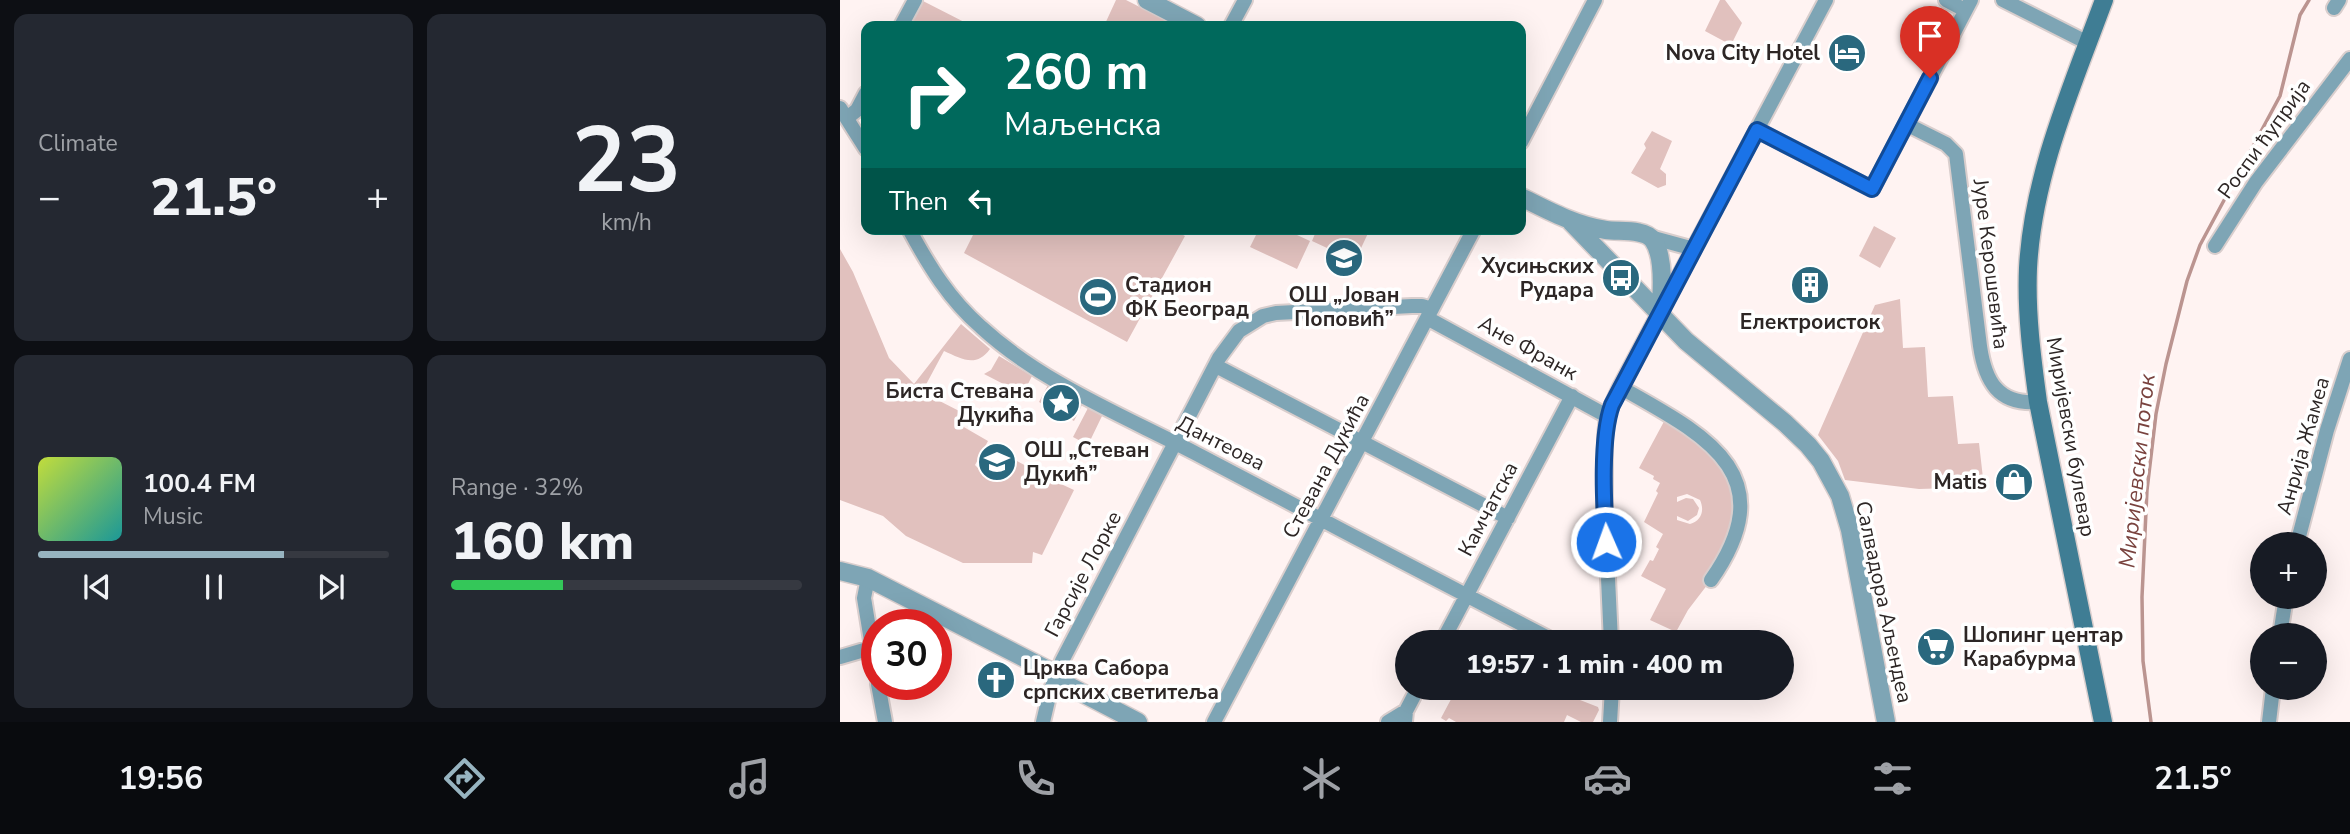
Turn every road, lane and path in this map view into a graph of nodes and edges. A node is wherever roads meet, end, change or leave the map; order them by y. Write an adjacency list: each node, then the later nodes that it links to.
1 (915, 0): 10 (street)
2 (1147, 0): 11 (street)
3 (1245, 0): 12 (street)
4 (1595, 0): 19 (street)
5 (1826, 0): 18 (street)
6 (1946, 0): 9 (street)
7 (2003, 0): 13 (street)
8 (2104, 0): 13 (main road, Миријевски булевар)
9 (1968, 5): 17 (street)
10 (904, 21)
11 (1187, 21)
12 (1234, 21)
13 (2088, 43): 39 (main road, Миријевски булевар)
14 (2350, 59): 27 (street, Роспи ћуприја)
15 (861, 102): 16 (street)
16 (844, 113): 20 (street)
17 (1906, 124): 18 (street); 39 (street, Јуре Керошевића)
18 (1757, 130): 28 (street)
19 (1526, 132)
20 (861, 141)
21 (1526, 199): 22 (street)
22 (1572, 222): 23 (street); 29 (street)
23 (1620, 231): 26 (street); 29 (street)
24 (913, 235): 42 (street, Дантеова)
25 (1471, 235): 33 (street, Стевана Дукића)
26 (1650, 237): 28 (street); 30 (street)
27 (2215, 246)
28 (1694, 249): 32 (street)
29 (1607, 259): 31 (street)
30 (1660, 270): 31 (street); 32 (street)
31 (1626, 280): 32 (street); 34 (street, Салвадора Аљендеа)
32 (1669, 287): 34 (street)
33 (1430, 314): 36 (street, Гарсије Лорке); 38 (street, Ане Франк); 41 (street, Стевана Дукића)
34 (1660, 314): 37 (street); 68 (street, Салвадора Аљендеа)
35 (2350, 359): 45 (street, Анрија Жамеа)
36 (1216, 366): 41 (street); 42 (street, Гарсије Лорке)
37 (1620, 387): 40 (street); 48 (street)
38 (1572, 396): 40 (street, Ане Франк); 43 (street, Камчатска)
39 (2038, 402): 69 (main road, Миријевски булевар)
40 (1607, 416): 53 (street)
41 (1362, 442): 43 (street); 44 (street, Стевана Дукића)
42 (1175, 443): 44 (street, Дантеова); 56 (street, Гарсије Лорке)
43 (1507, 518): 49 (street, Камчатска)
44 (1322, 520): 49 (street, Дантеова); 65 (street, Стевана Дукића)
45 (2300, 532)
46 (840, 571): 47 (street)
47 (868, 578): 50 (street); 56 (street)
48 (1711, 580)
49 (1466, 596): 51 (street, Камчатска); 52 (street, Дантеова)
50 (866, 609)
51 (1448, 630)
52 (1533, 630)
53 (1610, 630)
54 (861, 651): 55 (street)
55 (840, 657)
56 (1056, 676): 63 (street, Гарсије Лорке); 64 (street)
57 (881, 700): 62 (street)
58 (1413, 700): 61 (street)
59 (1611, 700): 67 (street)
60 (2272, 700): 70 (street)
61 (1406, 717): 66 (street)
62 (885, 722)
63 (1043, 722)
64 (1138, 722)
65 (1214, 722)
66 (1388, 722)
67 (1610, 722)
68 (1886, 722)
69 (2103, 722)
70 (2269, 722)

